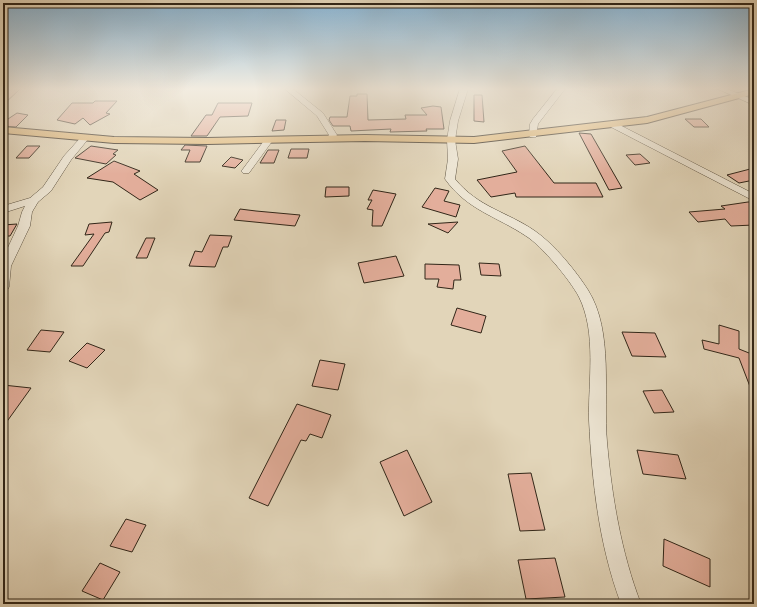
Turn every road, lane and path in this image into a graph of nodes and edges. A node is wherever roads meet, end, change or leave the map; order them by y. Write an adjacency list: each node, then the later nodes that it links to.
1 (321, 117): 9 (street)
2 (455, 117): 11 (street)
3 (538, 117): 7 (street)
4 (660, 117): 5 (main road)
5 (612, 124): 7 (main road); 13 (street)
6 (3, 130): 8 (main road)
7 (533, 134): 11 (main road)
8 (85, 138): 10 (main road); 14 (street)
9 (331, 138): 10 (main road); 11 (main road)
10 (269, 140): 12 (street)
11 (451, 140): 17 (street)
12 (246, 171)
13 (754, 198)
14 (34, 200): 15 (street); 16 (street)
15 (3, 210)
16 (3, 286)
17 (632, 604)

